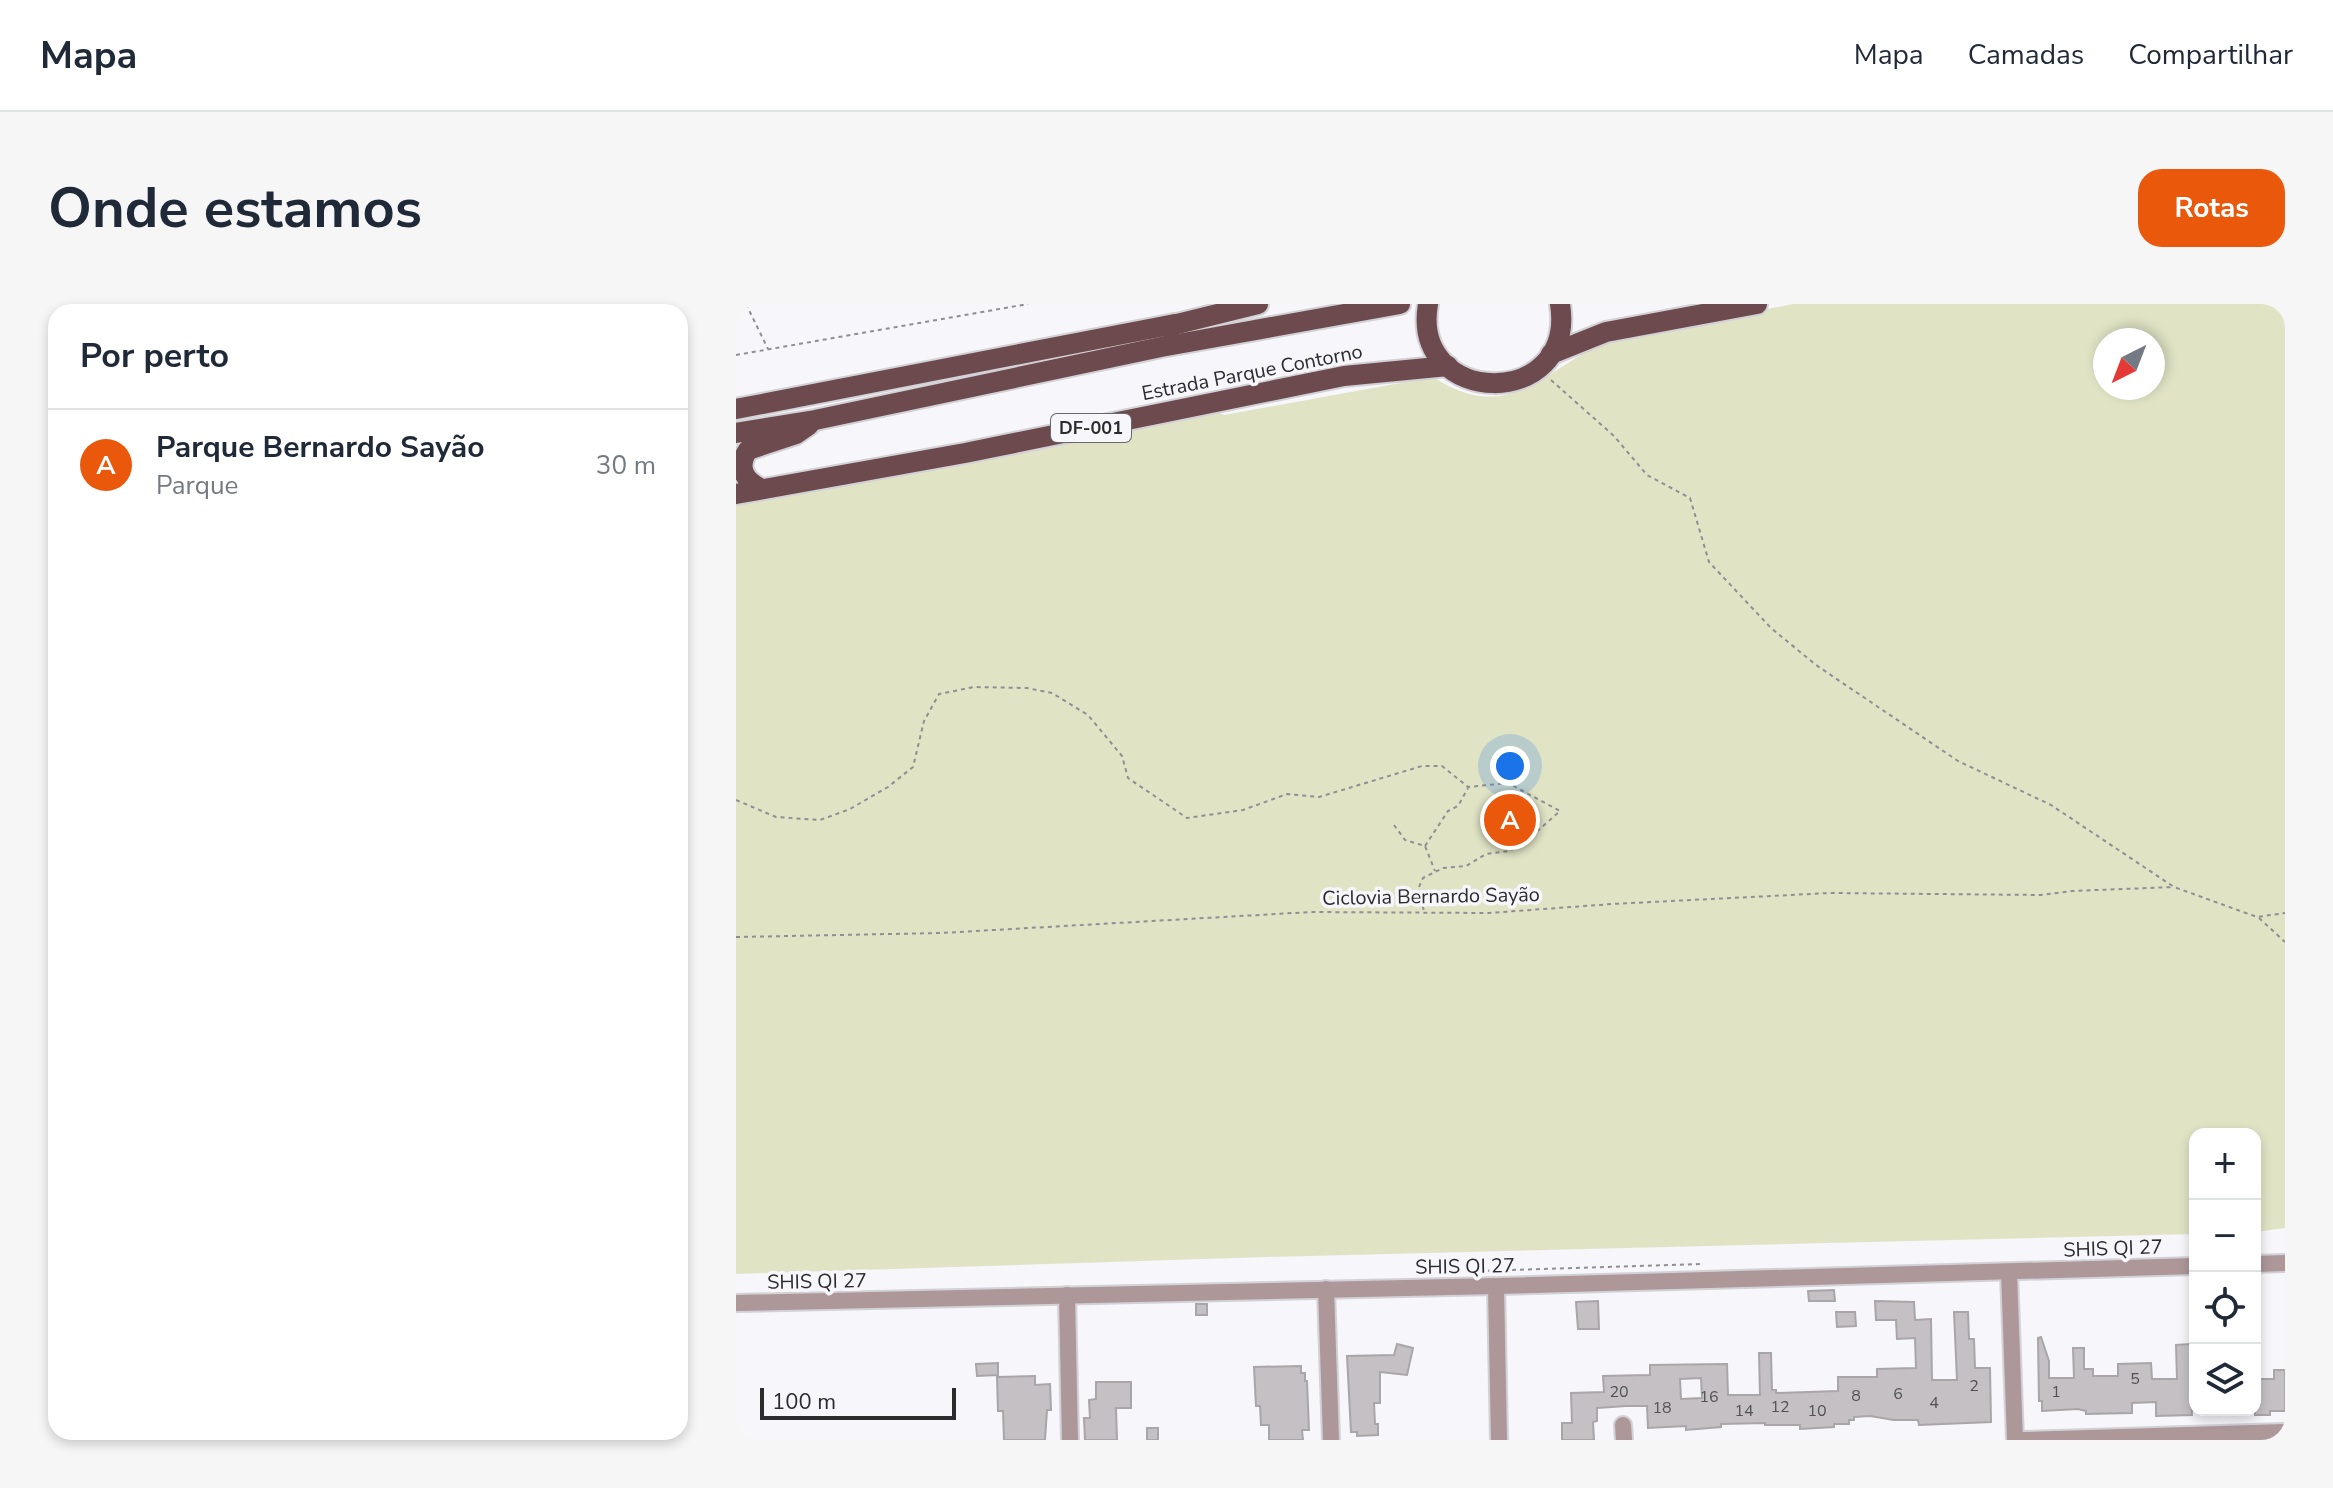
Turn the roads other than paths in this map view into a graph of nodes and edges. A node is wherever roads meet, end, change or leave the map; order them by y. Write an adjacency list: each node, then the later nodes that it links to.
1 (1258, 304): 6 (main road)
2 (1400, 304): 9 (main road, Estrada Parque Contorno)
3 (1428, 304): 8 (main road)
4 (1560, 304): 7 (main road)
5 (1757, 304): 7 (main road)
6 (1175, 324): 9 (main road); 10 (main road)
7 (1544, 361): 8 (main road)
8 (1448, 366): 13 (main road, Estrada Parque Contorno / DF-001)
9 (1065, 367): 11 (main road, Estrada Parque Contorno)
10 (736, 409)
11 (815, 420): 12 (main road, Estrada Parque Contorno); 13 (main road)
12 (736, 433)
13 (762, 489): 14 (main road, Estrada Parque Contorno / DF-001)
14 (736, 494)
15 (2285, 1263): 16 (street)
16 (2261, 1264)
17 (2189, 1266): 18 (street, SHIS QI 27)
18 (2009, 1272): 19 (street, SHIS QI 27); 27 (street)
19 (1496, 1286): 20 (street, SHIS QI 27); 26 (street)
20 (1326, 1289): 21 (street, SHIS QI 27); 25 (street)
21 (1067, 1295): 22 (street, SHIS QI 27); 24 (street)
22 (736, 1303)
23 (2285, 1432): 28 (street)
24 (1070, 1440)
25 (1331, 1440)
26 (1499, 1440)
27 (2015, 1440)
28 (2023, 1440)

